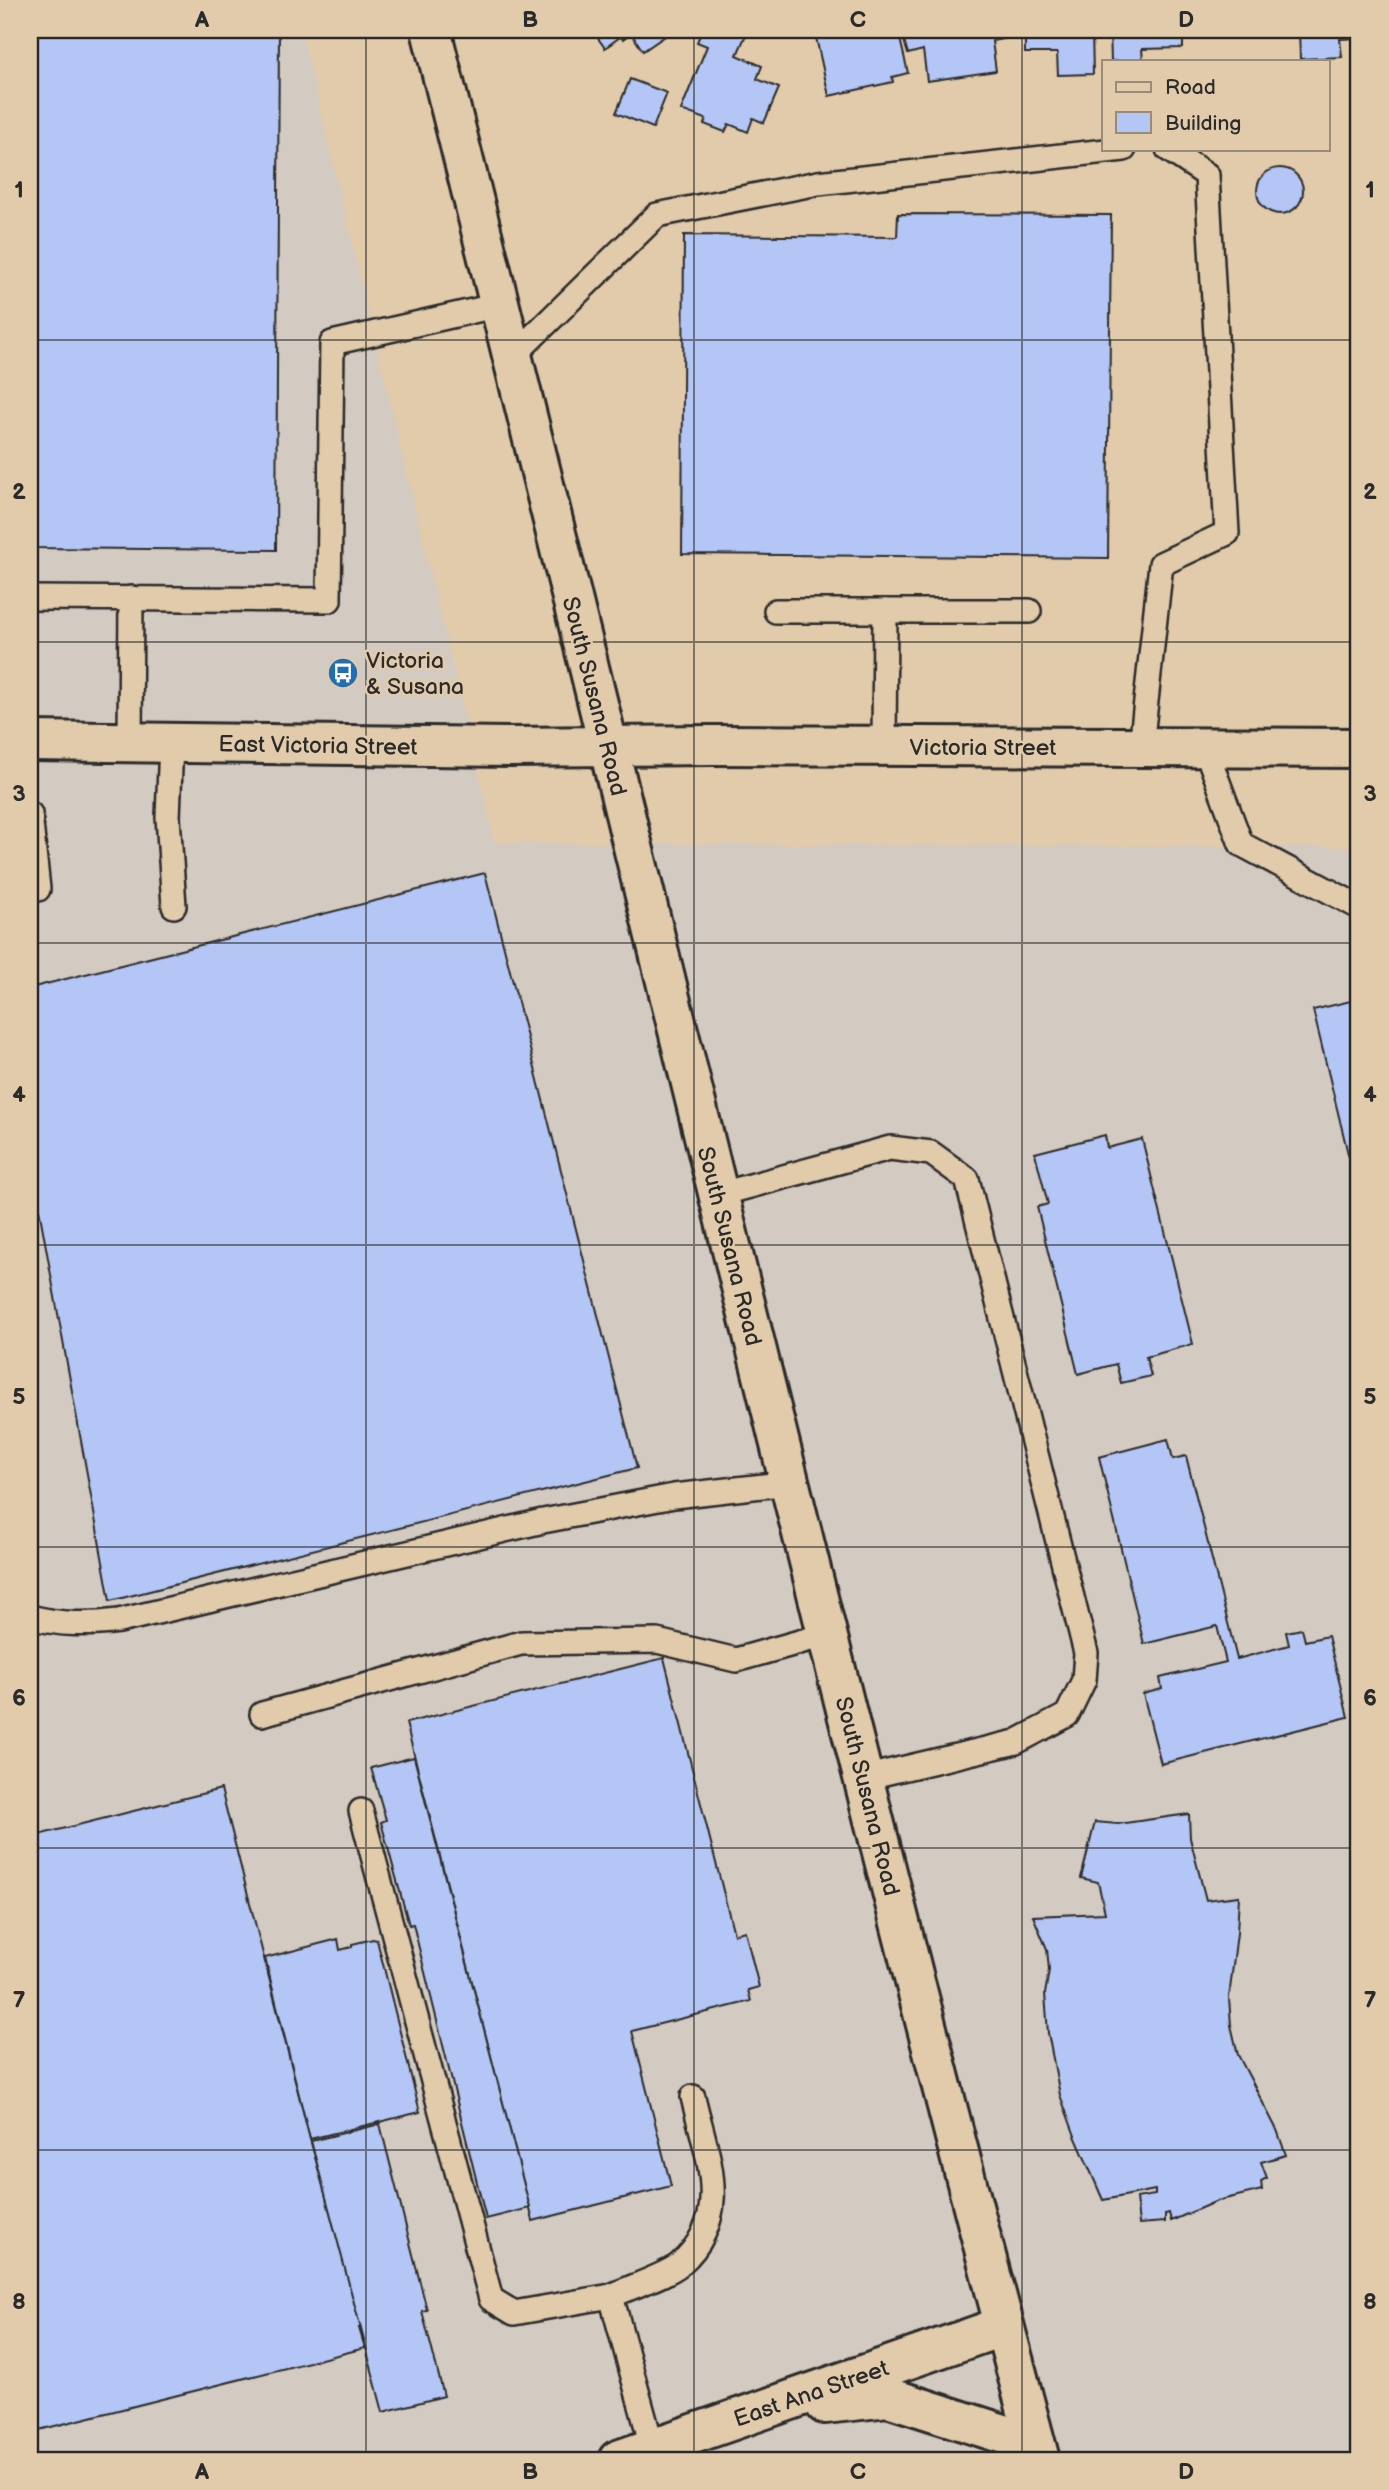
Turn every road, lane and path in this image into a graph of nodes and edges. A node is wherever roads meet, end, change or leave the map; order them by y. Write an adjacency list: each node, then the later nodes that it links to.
1 (431, 30): 4 (street, South Susana Road)
2 (1115, 150): 5 (lane)
3 (1169, 150): 16 (lane)
4 (499, 305): 5 (street, South Susana Road); 7 (lane)
5 (512, 357): 15 (street, South Susana Road)
6 (30, 598): 7 (lane)
7 (131, 598): 12 (lane)
8 (776, 611): 9 (lane)
9 (886, 611): 10 (lane); 14 (lane)
10 (1029, 611)
11 (30, 741): 12 (street, East Victoria Street)
12 (130, 742): 13 (street, East Victoria Street)
13 (171, 743): 15 (street, East Victoria Street); 22 (lane)
14 (884, 746): 15 (street, Victoria Street); 16 (street, Victoria Street)
15 (607, 747): 23 (street, South Susana Road)
16 (1141, 747): 17 (street, Victoria Street)
17 (1205, 747): 18 (street, Victoria Street); 21 (lane)
18 (1359, 748)
19 (30, 814): 20 (lane)
20 (34, 889)
21 (1353, 900)
22 (173, 906)
23 (717, 1195): 24 (street, South Susana Road); 28 (lane)
24 (790, 1483): 25 (lane); 26 (street, South Susana Road)
25 (30, 1617)
26 (828, 1634): 27 (lane); 28 (street, South Susana Road)
27 (262, 1714)
28 (863, 1778): 32 (street, South Susana Road)
29 (361, 1811): 31 (lane)
30 (693, 2097): 31 (lane)
31 (611, 2296): 35 (lane)
32 (1004, 2326): 33 (street, East Ana Street); 34 (street, South Susana Road)
33 (760, 2411): 34 (street); 35 (street, East Ana Street)
34 (1037, 2452)
35 (642, 2456)

